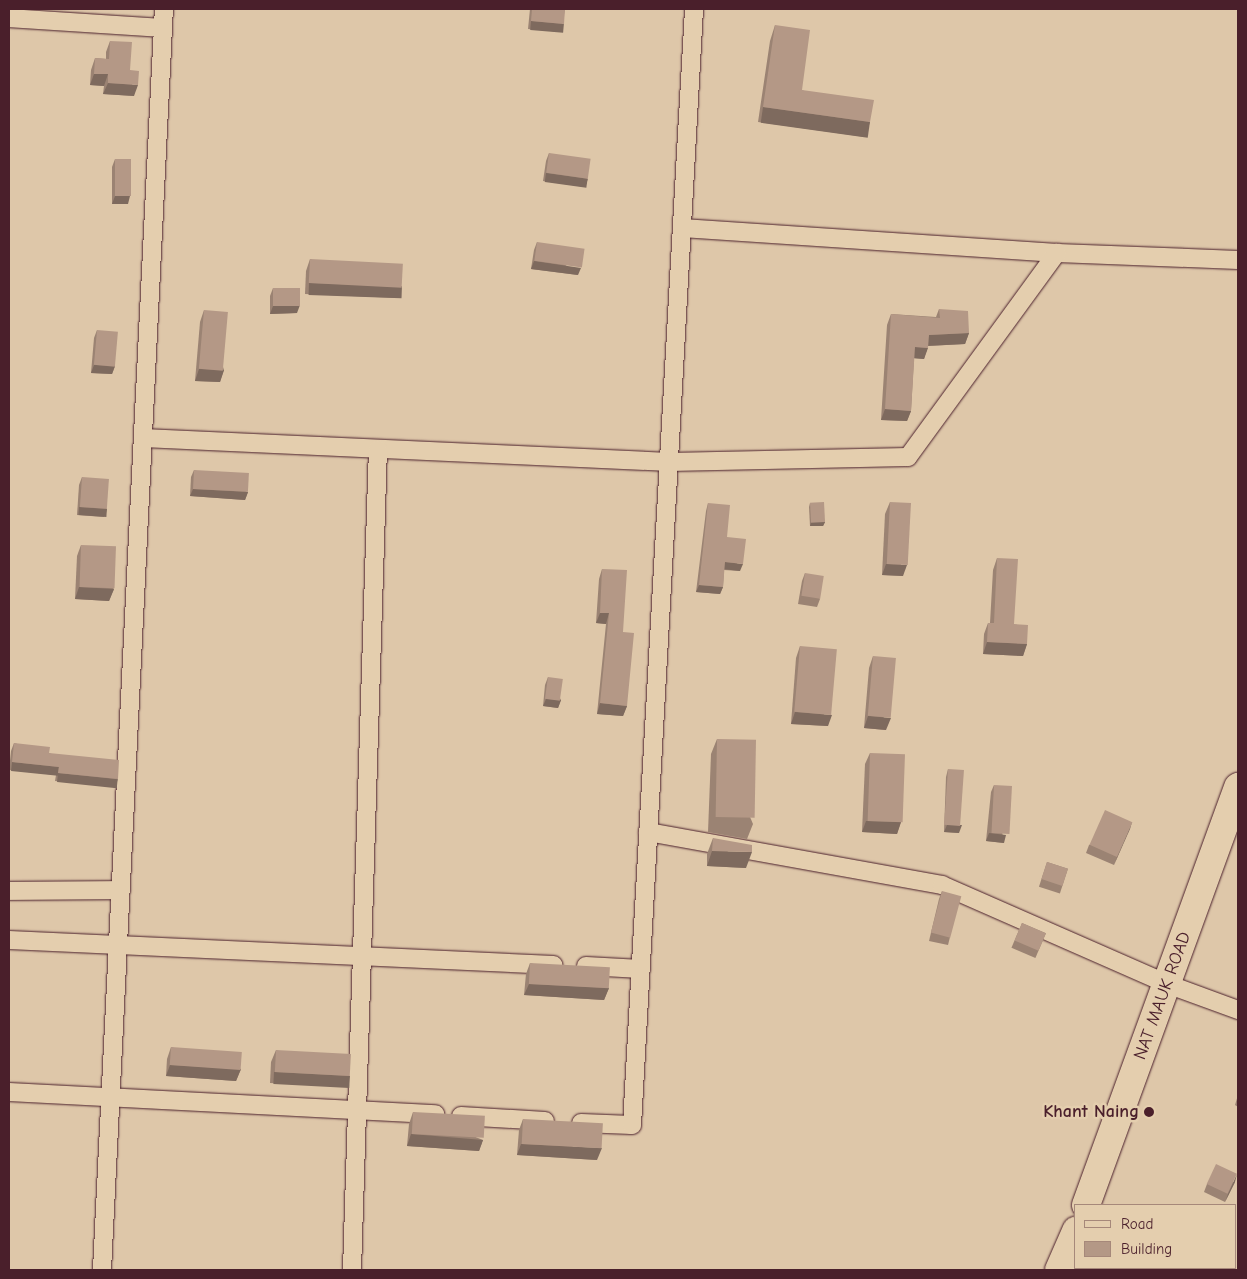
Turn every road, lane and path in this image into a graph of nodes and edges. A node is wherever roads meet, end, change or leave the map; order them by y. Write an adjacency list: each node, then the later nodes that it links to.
1 (164, 9): 4 (street)
2 (694, 9): 5 (street)
3 (9, 18): 4 (street)
4 (162, 28): 8 (street)
5 (682, 228): 6 (street); 10 (street)
6 (1057, 253): 7 (street); 10 (street)
7 (1238, 260)
8 (143, 438): 9 (street); 13 (street)
9 (378, 449): 10 (street); 17 (street)
10 (669, 462): 12 (street)
11 (1238, 787): 19 (highway, NAT MAUK ROAD)
12 (648, 832): 18 (street); 19 (street)
13 (121, 890): 14 (street); 16 (street)
14 (9, 891)
15 (9, 940): 16 (street)
16 (118, 945): 17 (street); 22 (street)
17 (364, 956): 18 (street); 23 (street)
18 (641, 969): 23 (street)
19 (1167, 984): 20 (street); 24 (highway, NAT MAUK ROAD)
20 (1238, 1010)
21 (9, 1092): 22 (street)
22 (111, 1096): 23 (street); 26 (street)
23 (360, 1110): 27 (street)
24 (1086, 1204)
25 (1074, 1236): 28 (highway)
26 (102, 1270)
27 (352, 1270)
28 (1060, 1270)

